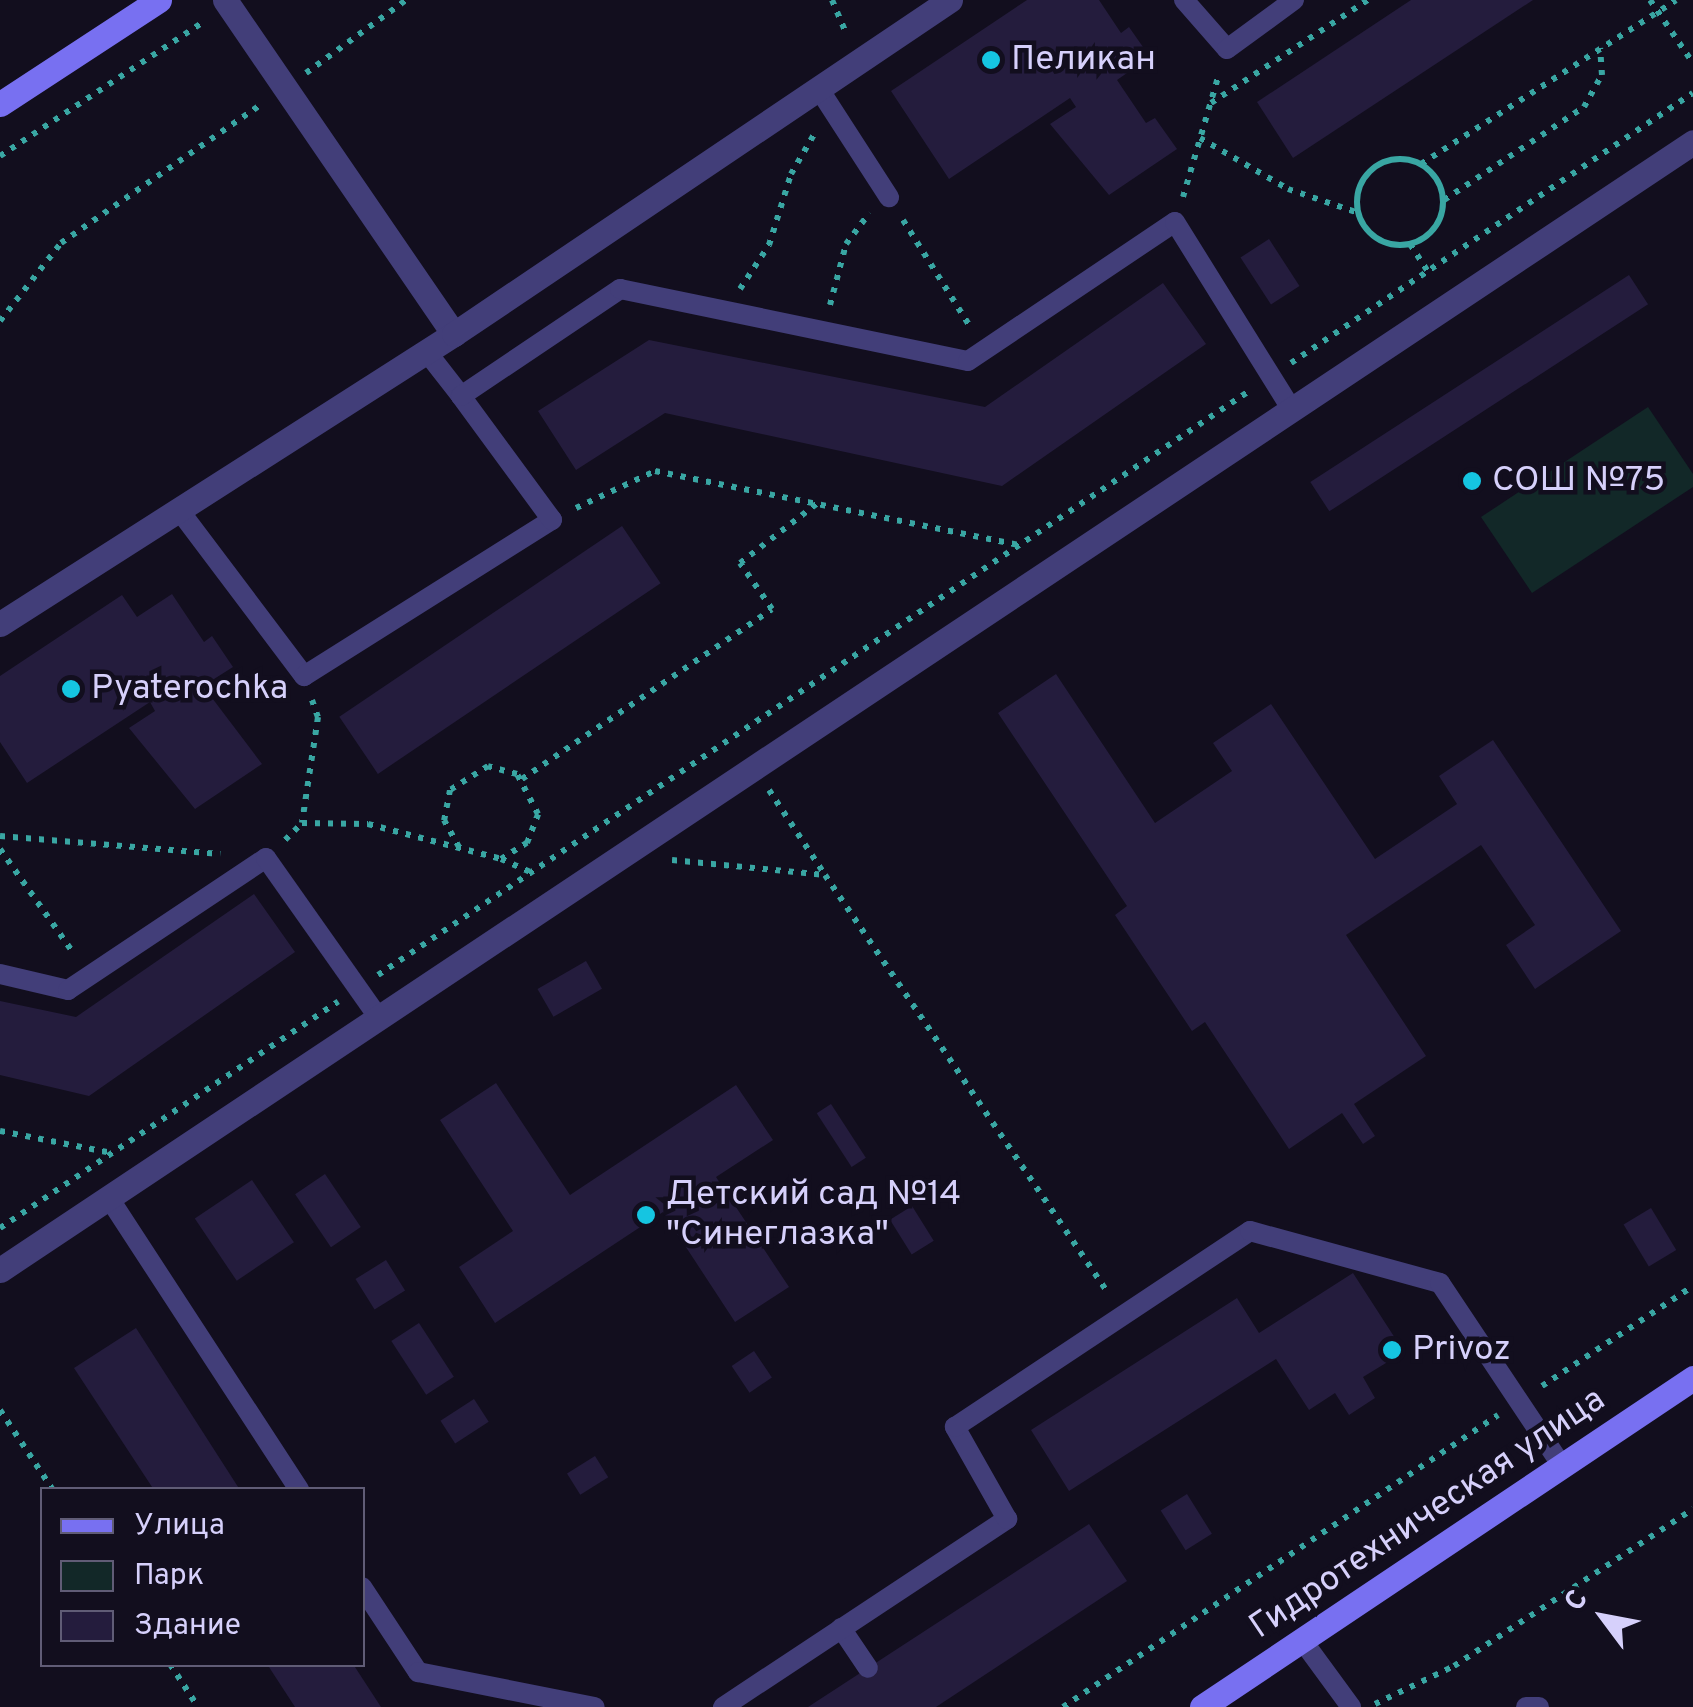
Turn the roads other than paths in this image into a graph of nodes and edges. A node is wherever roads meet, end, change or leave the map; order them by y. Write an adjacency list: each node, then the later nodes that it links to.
1 (159, 0): 7 (main road)
2 (950, 0): 6 (street)
3 (1184, 0): 4 (lane)
4 (1294, 0)
5 (226, 2): 10 (street)
6 (819, 88): 9 (lane); 10 (street)
7 (0, 104)
8 (1693, 142): 13 (street)
9 (889, 197)
10 (454, 334): 11 (street)
11 (426, 351): 12 (lane); 14 (street)
12 (461, 396): 13 (lane); 14 (lane)
13 (1292, 410): 17 (street)
14 (180, 510): 15 (street)
15 (0, 624)
16 (0, 974): 17 (lane)
17 (379, 1018): 18 (street)
18 (109, 1198): 19 (street); 22 (lane)
19 (0, 1270)
20 (1693, 1378): 21 (main road, Гидротехническая улица)
21 (1562, 1466): 24 (lane); 25 (main road, Гидротехническая улица)
22 (297, 1487)
23 (365, 1592): 27 (lane)
24 (842, 1628): 26 (lane); 28 (lane)
25 (1302, 1640): 29 (main road, Гидротехническая улица); 30 (lane)
26 (868, 1668)
27 (595, 1707)
28 (724, 1707)
29 (1202, 1707)
30 (1352, 1707)
31 (1526, 1707): 32 (lane)
32 (1538, 1707)

